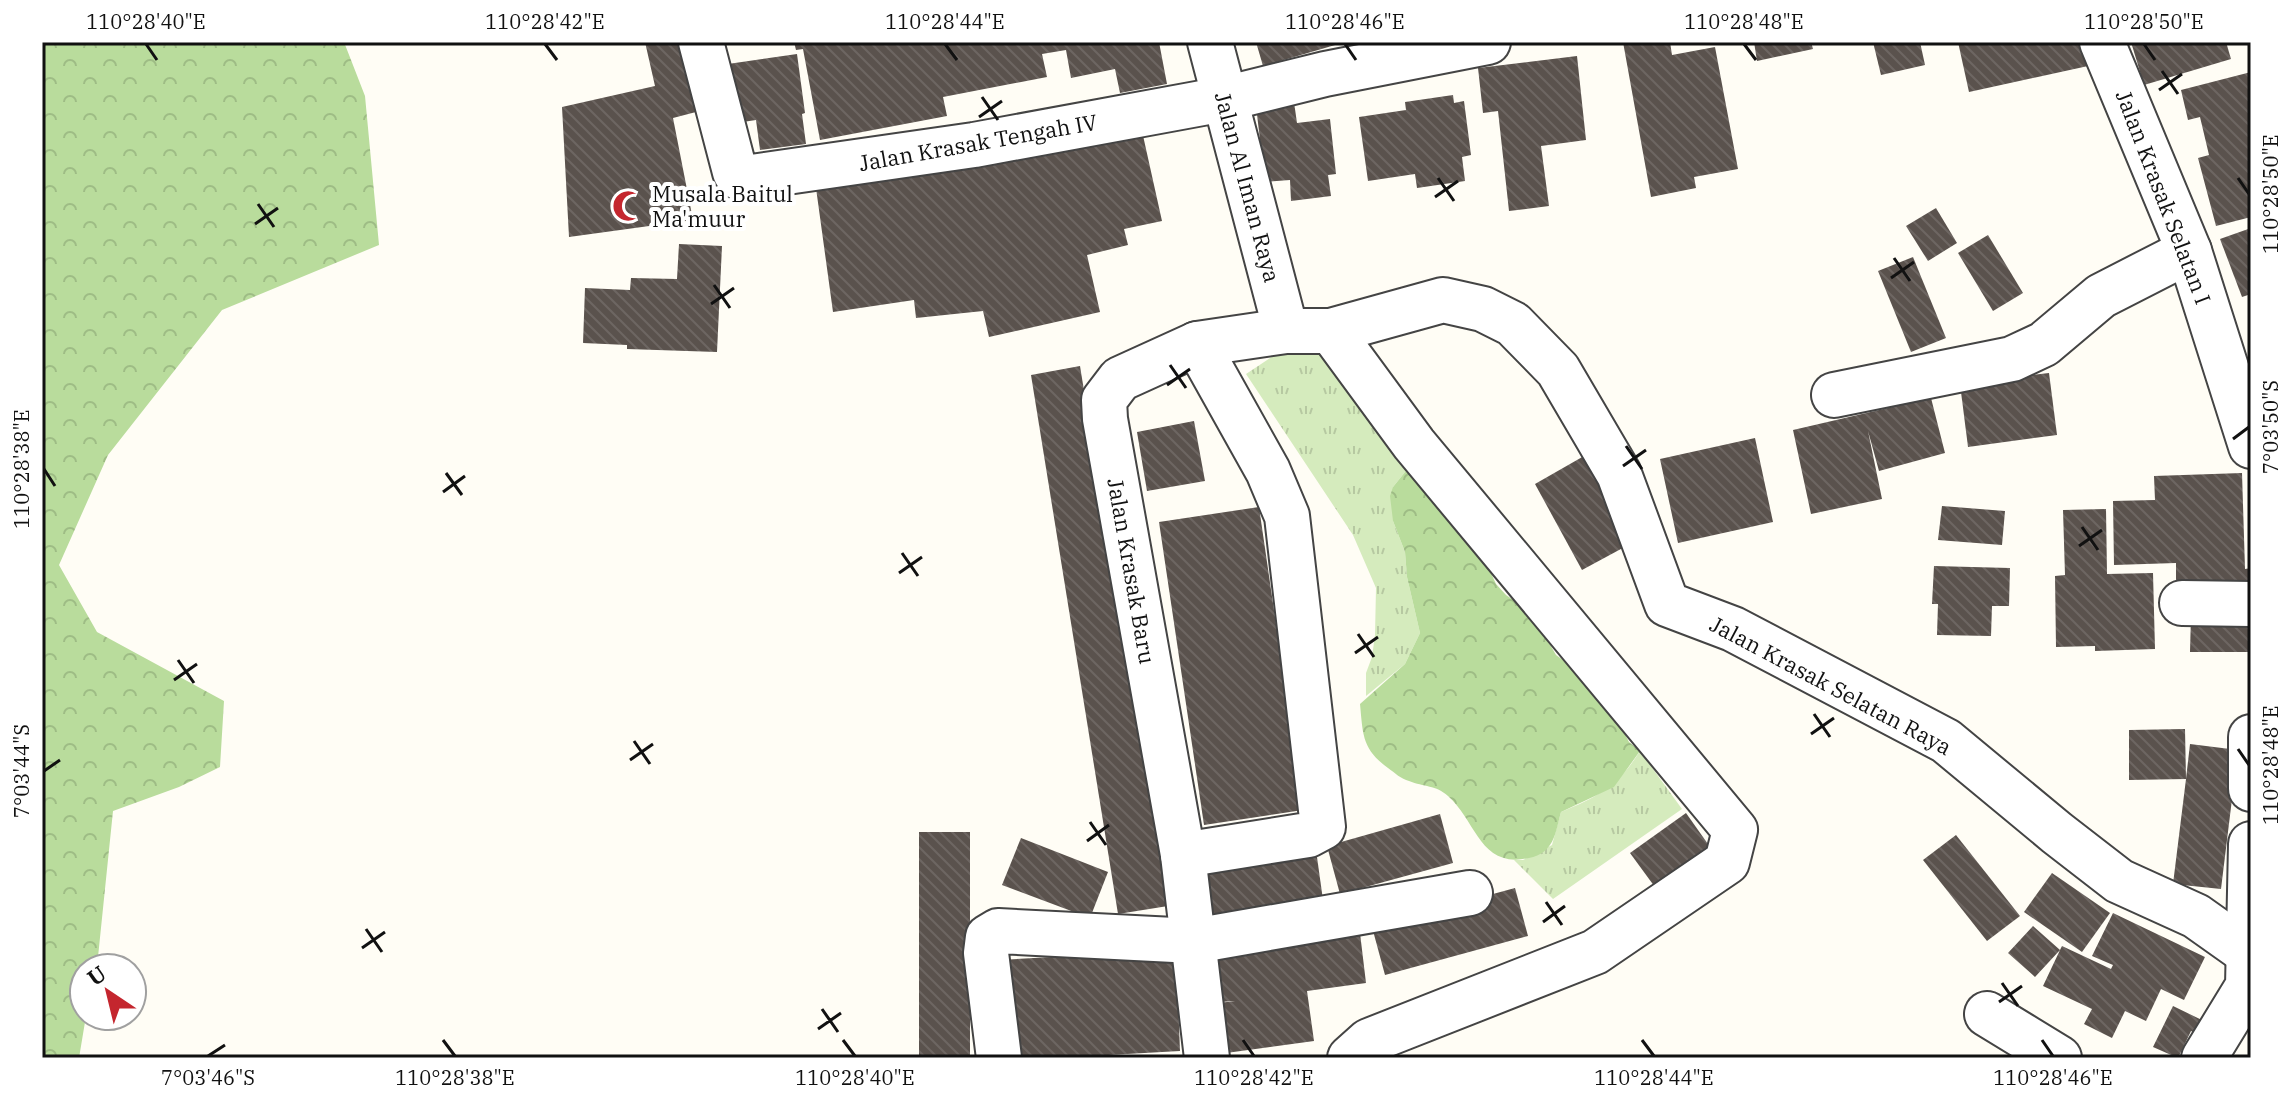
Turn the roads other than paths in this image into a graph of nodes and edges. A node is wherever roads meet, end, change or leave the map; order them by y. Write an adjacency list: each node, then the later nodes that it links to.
1 (701, 42): 5 (street, Jalan Krasak Tengah IV)
2 (1210, 42): 5 (street, Jalan Al Iman Raya)
3 (1488, 42): 5 (street, Jalan Krasak Tengah IV)
4 (2102, 42): 6 (street, Jalan Krasak Selatan I)
5 (1224, 99): 7 (street, Jalan Al Iman Raya)
6 (2189, 251): 10 (street); 11 (street, Jalan Krasak Selatan I)
7 (1286, 331): 8 (street, Jalan Krasak Selatan Raya); 9 (street, Jalan Krasak Baru)
8 (1331, 331): 20 (street, Jalan Krasak Selatan Raya); 24 (street)
9 (1197, 344): 17 (street, Jalan Krasak Baru); 17 (street)
10 (1834, 395)
11 (2251, 446)
12 (2182, 603): 13 (street)
13 (2251, 604)
14 (2251, 737): 15 (street)
15 (2251, 789)
16 (2251, 844): 20 (street)
17 (1183, 855): 19 (street, Jalan Krasak Baru)
18 (1470, 893): 19 (street)
19 (1194, 941): 22 (street); 23 (street, Jalan Krasak Baru)
20 (2249, 955): 26 (street)
21 (1987, 1014): 25 (street)
22 (999, 1058)
23 (1207, 1058)
24 (1350, 1058)
25 (2059, 1058)
26 (2204, 1058)

